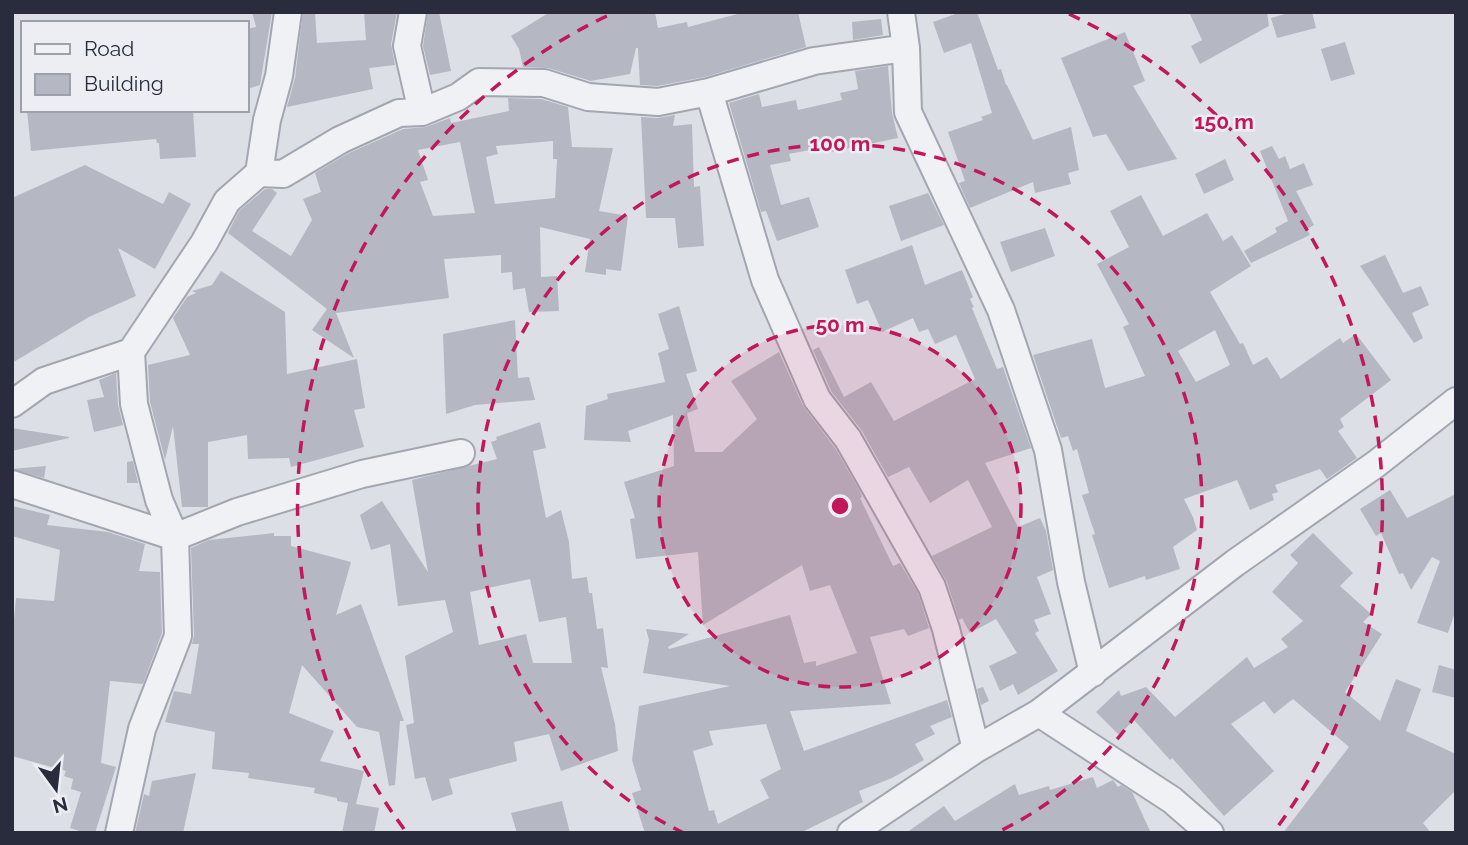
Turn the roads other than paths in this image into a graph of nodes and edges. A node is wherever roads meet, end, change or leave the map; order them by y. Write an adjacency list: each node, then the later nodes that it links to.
1 (288, 12): 7 (street)
2 (413, 12): 6 (street)
3 (901, 12): 4 (street)
4 (906, 48): 5 (street); 14 (street)
5 (709, 92): 6 (street); 16 (street)
6 (422, 112): 7 (street)
7 (259, 173): 8 (street)
8 (131, 352): 10 (street); 13 (street)
9 (1456, 401): 14 (street)
10 (12, 404)
11 (461, 453): 13 (street)
12 (12, 484): 13 (street)
13 (175, 537): 17 (street)
14 (1093, 673): 15 (street)
15 (1039, 713): 16 (street); 19 (street)
16 (976, 749): 18 (street)
17 (119, 833)
18 (850, 833)
19 (1210, 833)

